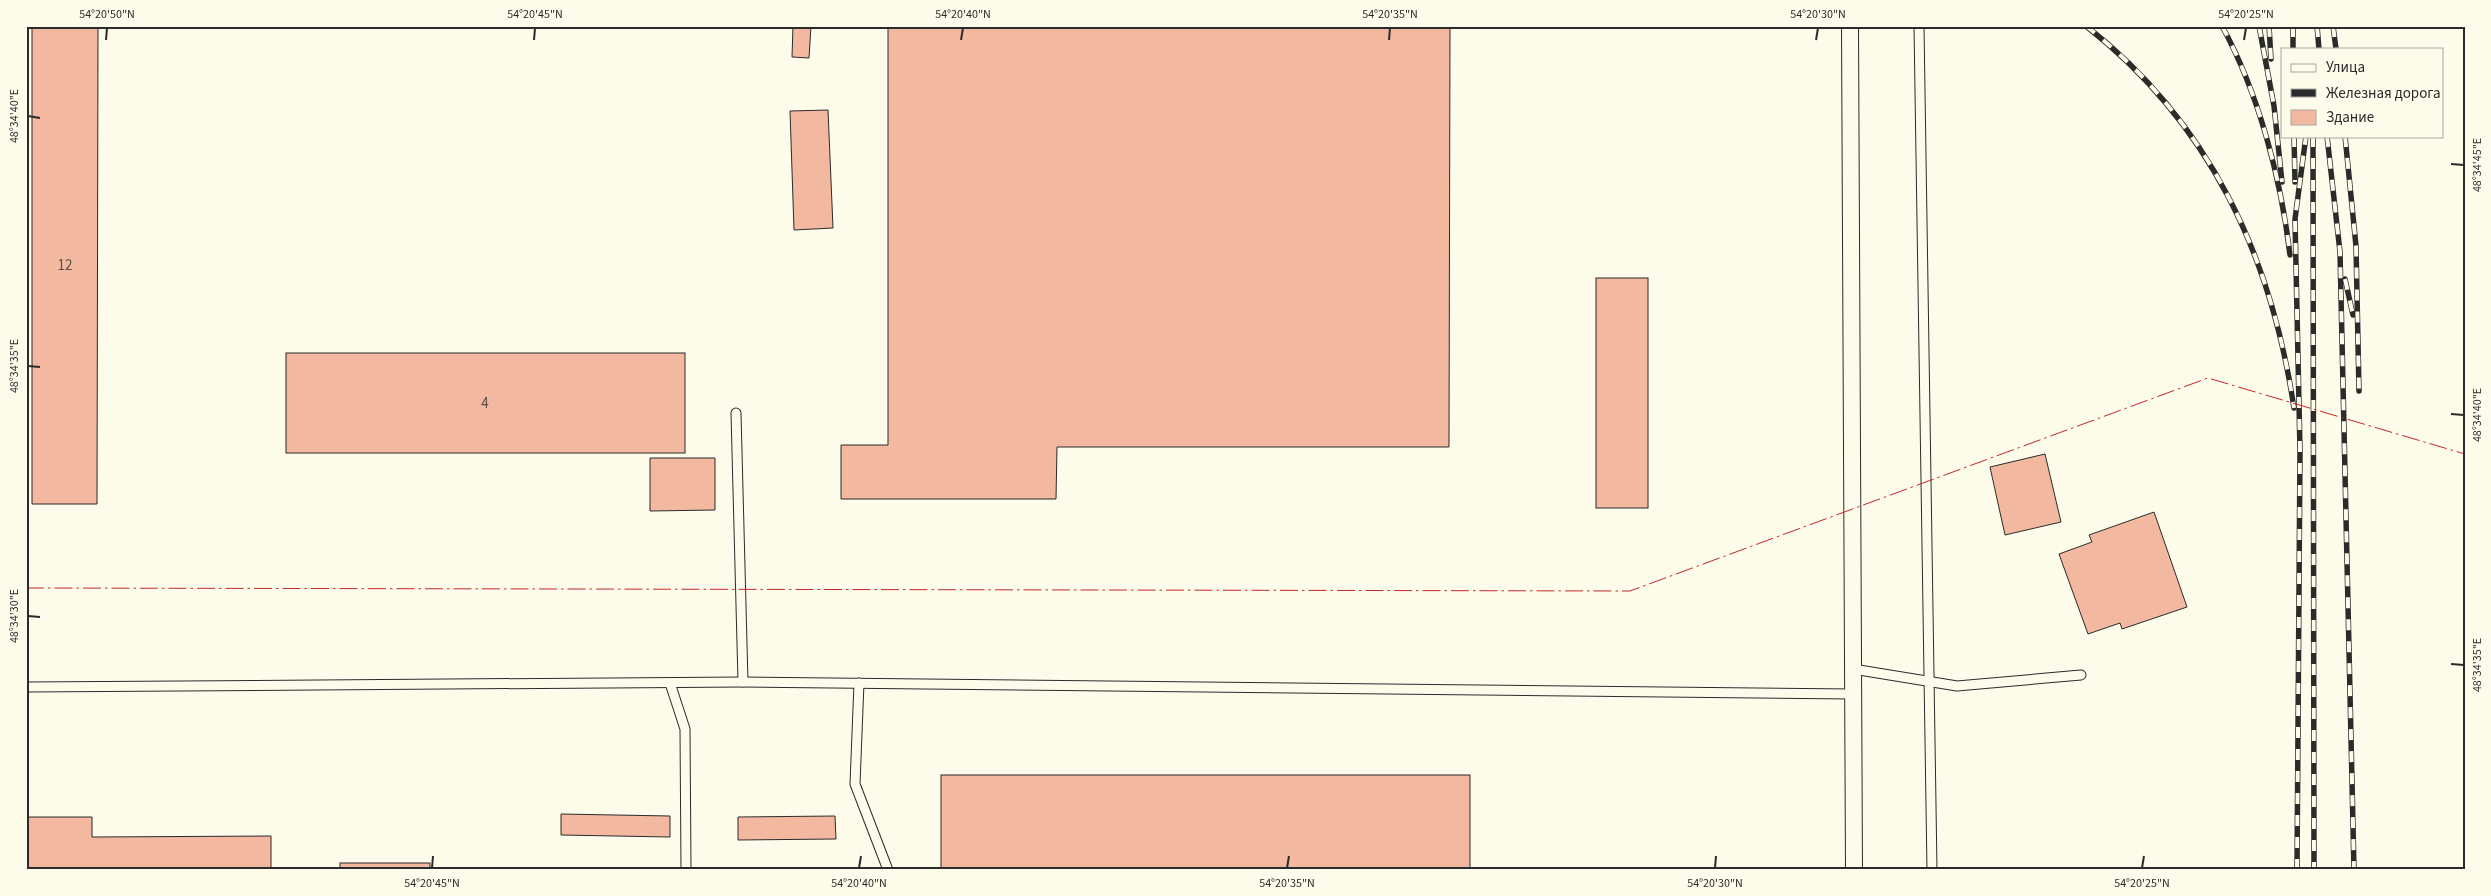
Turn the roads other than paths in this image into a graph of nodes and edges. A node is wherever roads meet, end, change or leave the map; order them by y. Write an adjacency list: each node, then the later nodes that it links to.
1 (1850, 26): 4 (street)
2 (1919, 26): 9 (lane)
3 (736, 414): 6 (lane)
4 (1853, 669): 9 (lane); 11 (street)
5 (2081, 675): 9 (lane)
6 (743, 682): 7 (lane); 8 (lane)
7 (670, 683): 10 (lane); 12 (lane)
8 (859, 683): 11 (lane); 13 (lane)
9 (1928, 683): 15 (lane)
10 (26, 687)
11 (1853, 694): 14 (street)
12 (686, 870)
13 (888, 870)
14 (1854, 870)
15 (1932, 870)

